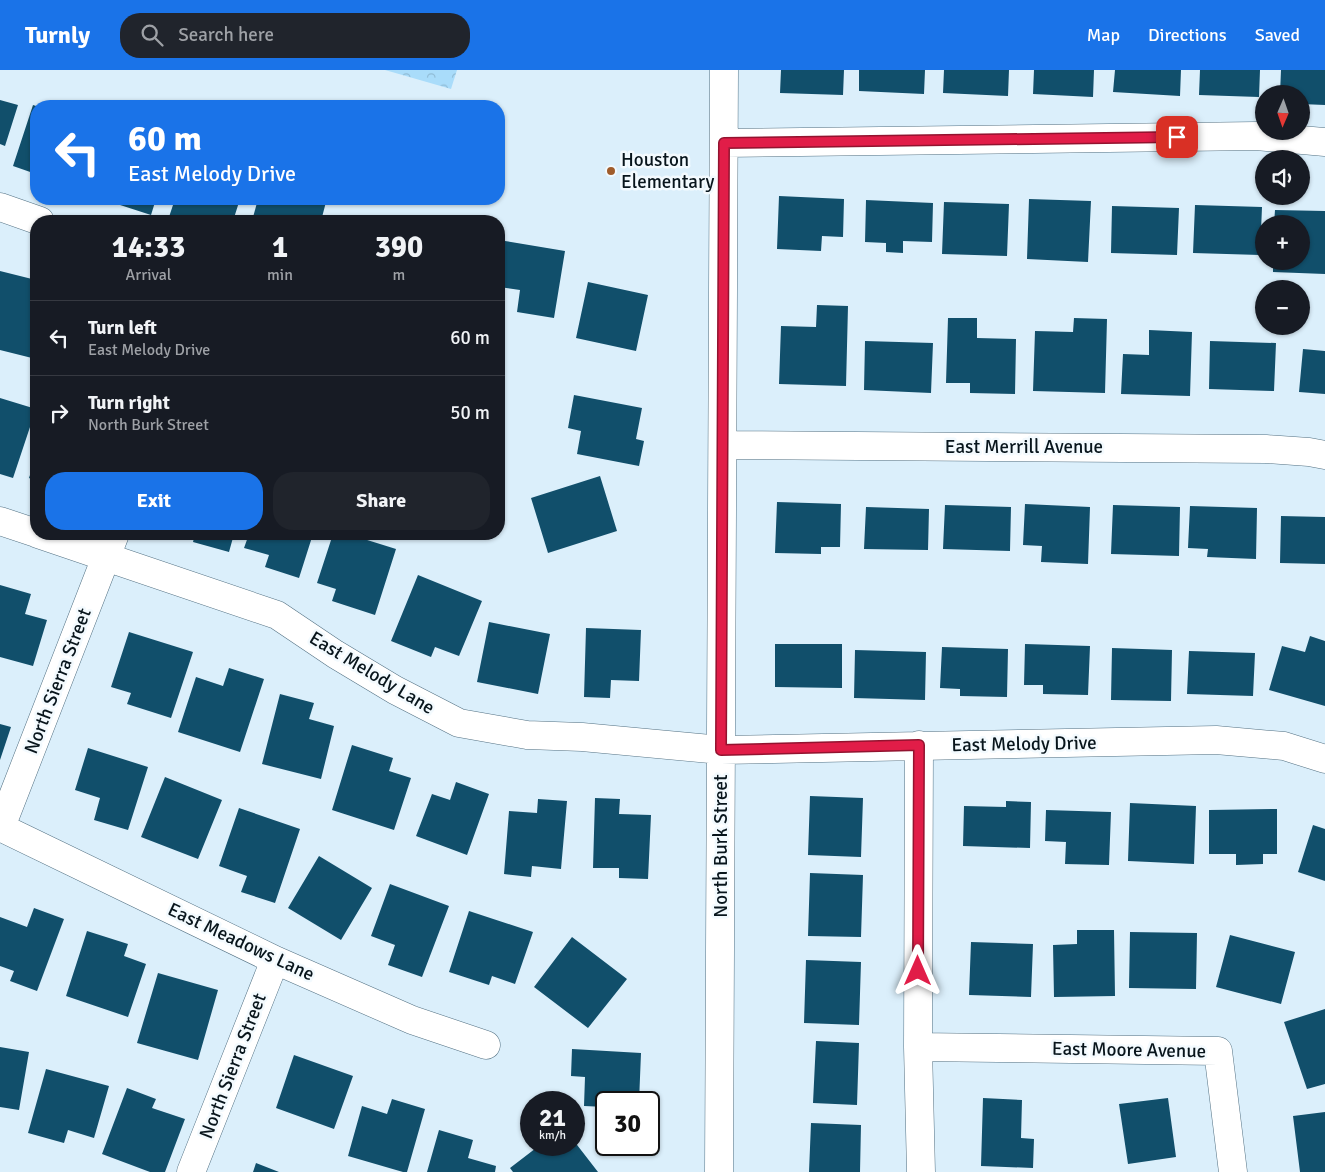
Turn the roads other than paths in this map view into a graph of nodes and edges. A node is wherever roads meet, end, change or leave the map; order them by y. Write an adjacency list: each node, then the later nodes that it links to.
1 (724, 70): 3 (street, North Burk Street)
2 (1325, 142): 3 (street)
3 (724, 143): 6 (street, North Burk Street)
4 (0, 208): 5 (street)
5 (30, 218)
6 (723, 445): 7 (street, East Merrill Avenue); 13 (street, North Burk Street)
7 (1325, 455)
8 (0, 521): 9 (street, East Melody Lane)
9 (30, 532)
10 (77, 540): 11 (street, East Melody Lane)
11 (110, 545): 13 (street, East Melody Lane); 15 (street, North Sierra Street)
12 (919, 745): 13 (street, East Melody Drive); 14 (street, East Melody Drive); 18 (street)
13 (721, 750): 20 (street, North Burk Street)
14 (1325, 759)
15 (1, 827): 16 (street, East Meadows Lane)
16 (275, 960): 17 (street, East Meadows Lane); 19 (street, North Sierra Street)
17 (486, 1045)
18 (918, 1047): 21 (street); 22 (street, East Moore Avenue)
19 (192, 1172)
20 (719, 1172)
21 (921, 1172)
22 (1232, 1172)

